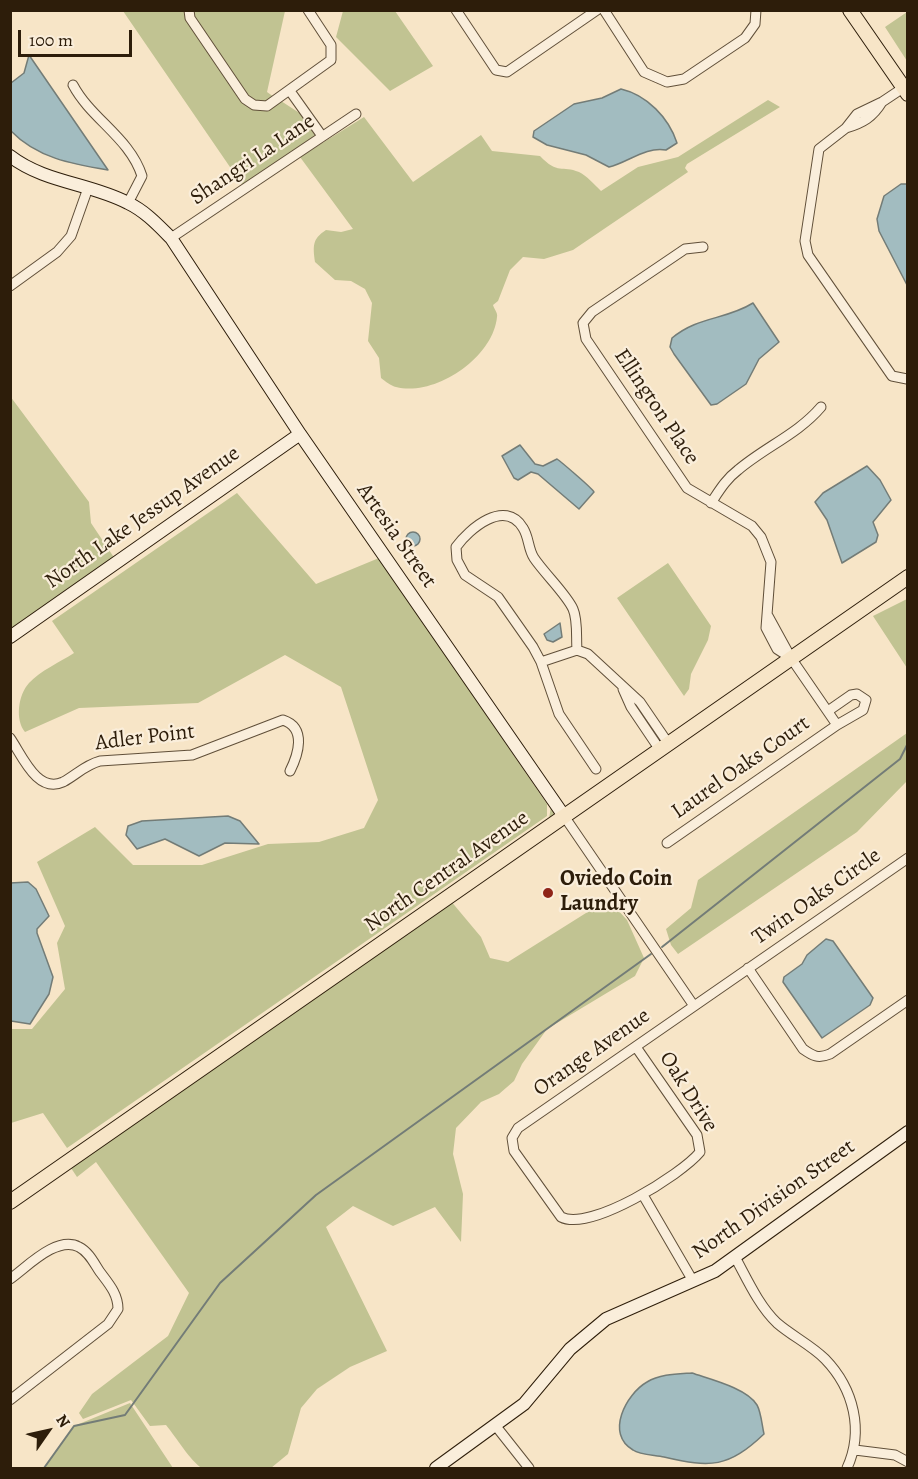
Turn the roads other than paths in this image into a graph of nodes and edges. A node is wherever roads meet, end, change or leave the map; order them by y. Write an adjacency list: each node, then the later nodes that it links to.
1 (189, 10): 9 (street)
2 (308, 10): 9 (street)
3 (456, 10): 4 (street)
4 (597, 10)
5 (604, 10): 6 (street)
6 (756, 10)
7 (850, 10): 10 (main road)
8 (73, 85): 15 (street)
9 (290, 91): 12 (street)
10 (905, 91): 19 (street)
11 (356, 114): 12 (street, Shangri La Lane)
12 (322, 136): 16 (street, Shangri La Lane)
13 (10, 156): 14 (street, Artesia Street)
14 (88, 188): 15 (street, Artesia Street); 18 (street)
15 (128, 203): 16 (street, Artesia Street)
16 (171, 238): 21 (street, Artesia Street)
17 (703, 248): 22 (street, Ellington Place)
18 (10, 286)
19 (907, 379)
20 (821, 406): 22 (street)
21 (300, 434): 24 (street, North Lake Jessup Avenue); 34 (street, Artesia Street)
22 (711, 503): 26 (street, Ellington Place)
23 (908, 577): 26 (main road, North Central Avenue)
24 (10, 637)
25 (577, 650): 27 (street); 27 (street); 31 (street)
26 (791, 658): 28 (street, Laurel Oaks Court); 31 (main road, North Central Avenue)
27 (541, 662): 32 (street)
28 (828, 711): 29 (street, Laurel Oaks Court); 29 (street, Laurel Oaks Court)
29 (837, 725): 35 (street, Laurel Oaks Court)
30 (10, 738): 33 (street, Adler Point)
31 (664, 746): 34 (main road, North Central Avenue)
32 (596, 769)
33 (290, 771)
34 (564, 816): 39 (street, Artesia Street); 44 (main road, North Central Avenue)
35 (667, 843)
36 (908, 858): 37 (street, Twin Oaks Circle)
37 (748, 968): 38 (street, Twin Oaks Circle); 39 (street, Twin Oaks Circle)
38 (908, 1000)
39 (694, 1006): 40 (street, Orange Avenue)
40 (636, 1047): 42 (street, Orange Avenue); 43 (street, Oak Drive)
41 (908, 1132): 45 (street, North Division Street)
42 (514, 1133): 43 (street, Oak Drive)
43 (643, 1195): 47 (street)
44 (10, 1202)
45 (735, 1257): 47 (street, North Division Street); 50 (street)
46 (10, 1279): 48 (street)
47 (693, 1281): 49 (street, North Division Street)
48 (10, 1400)
49 (495, 1425): 52 (street, North Division Street); 53 (street)
50 (855, 1450): 51 (street); 54 (street)
51 (908, 1462)
52 (436, 1468)
53 (529, 1468)
54 (847, 1468)

